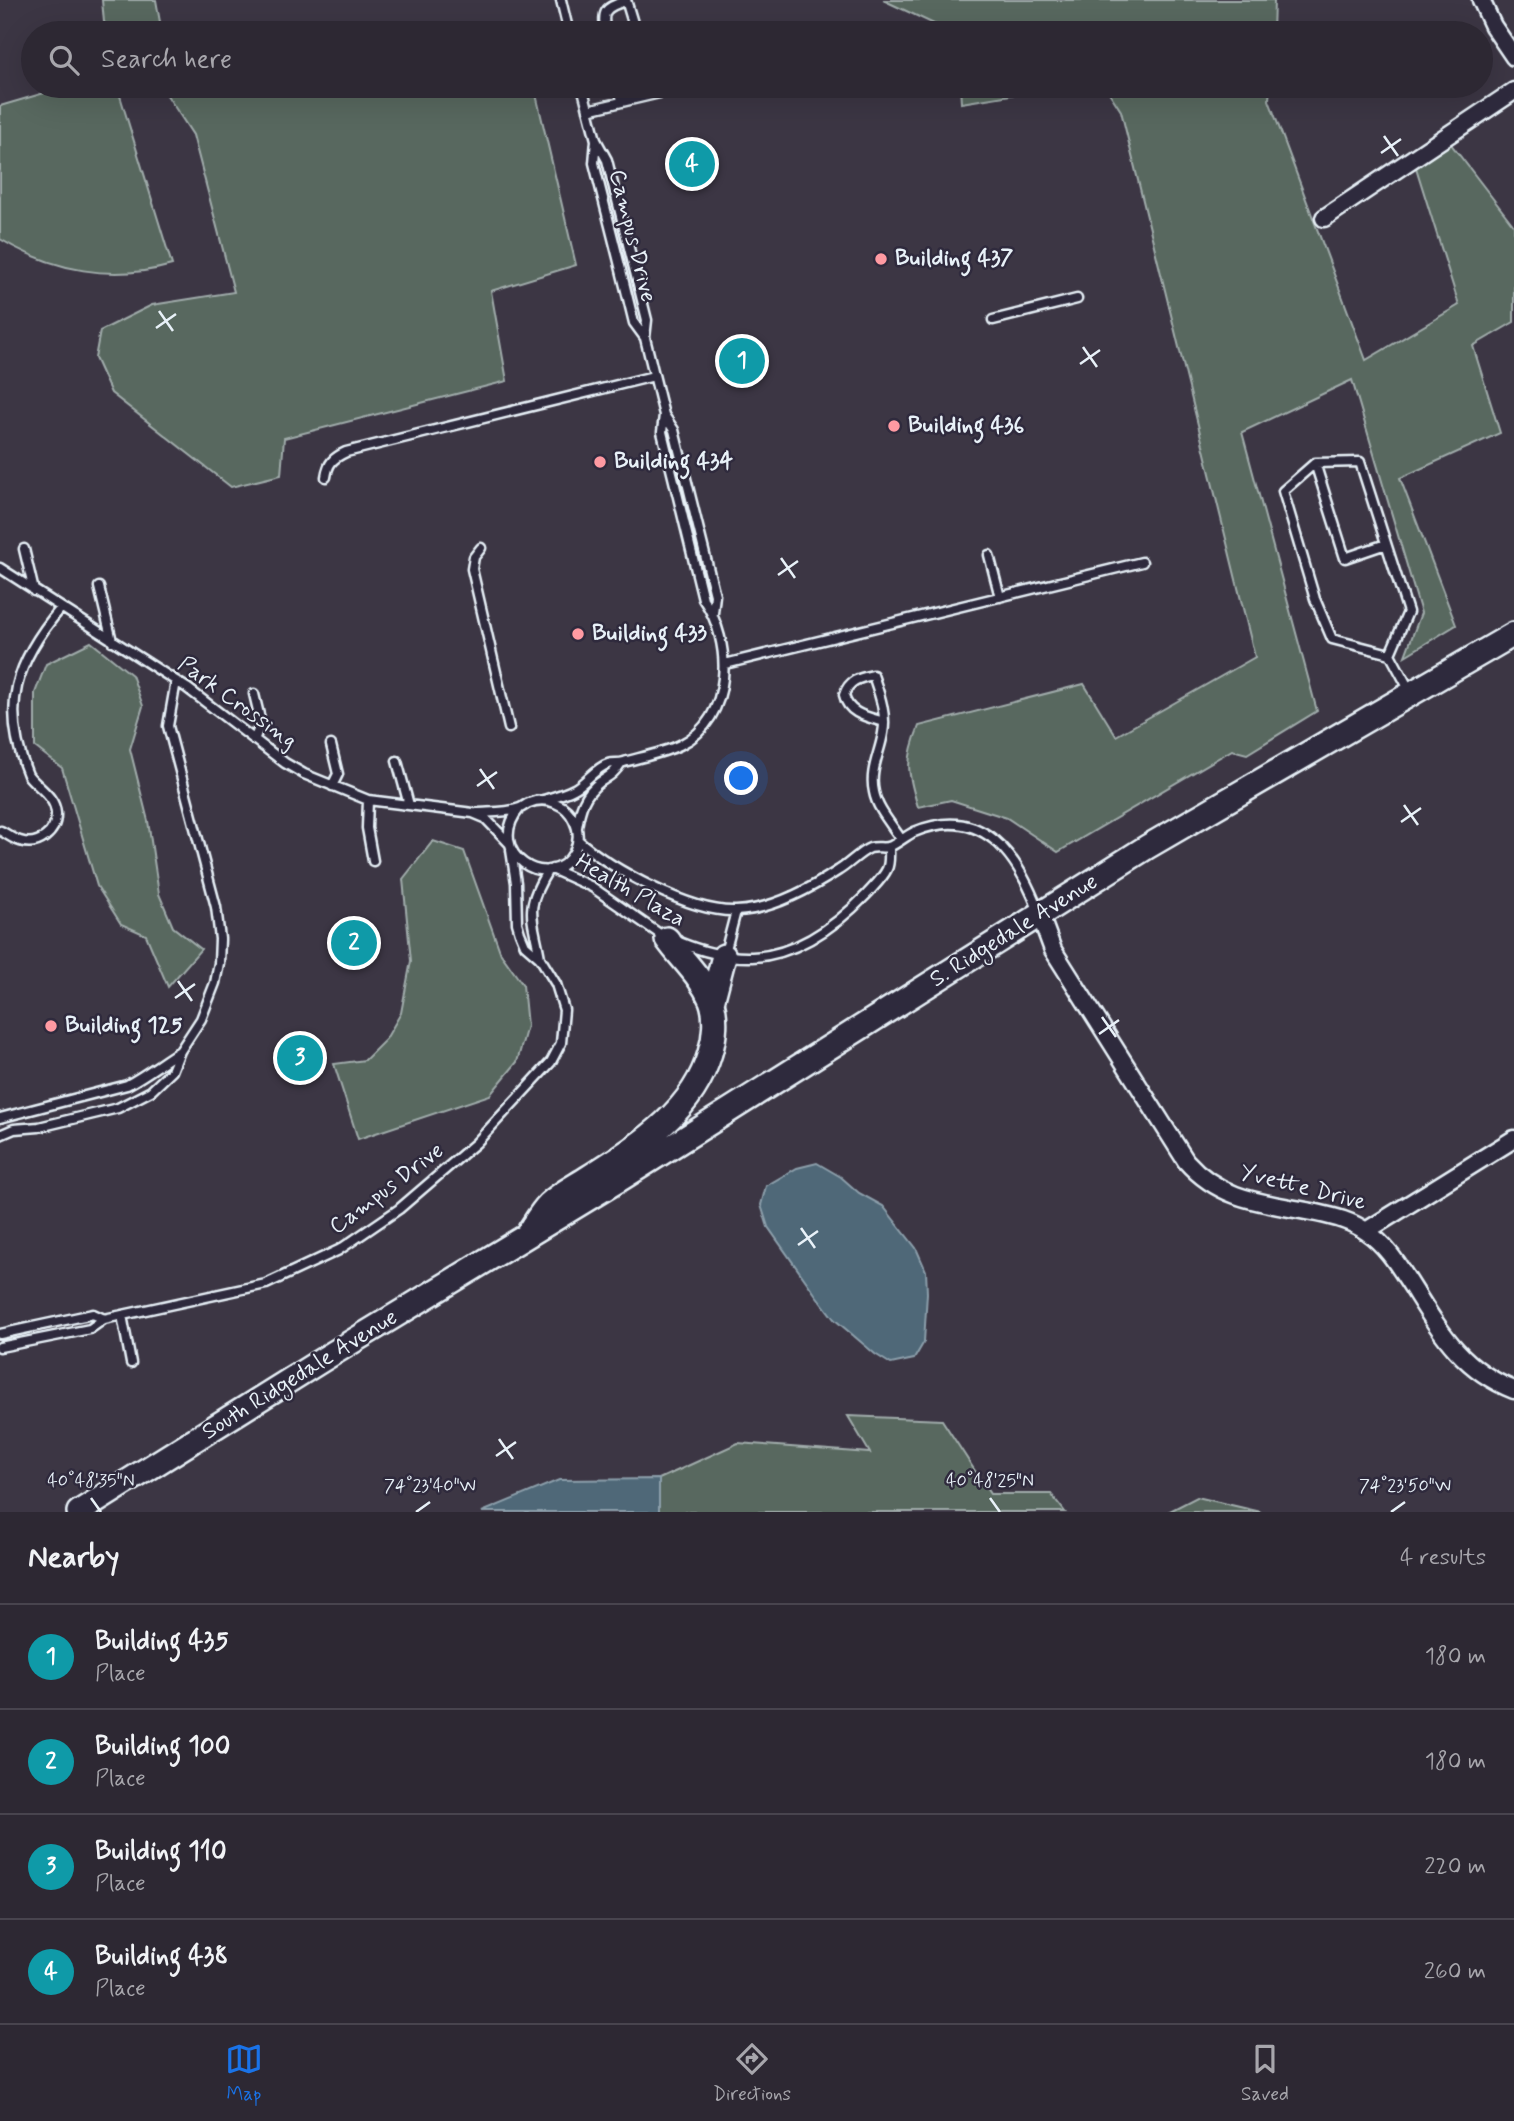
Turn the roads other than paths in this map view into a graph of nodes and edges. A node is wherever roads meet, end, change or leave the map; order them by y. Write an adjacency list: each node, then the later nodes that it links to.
1 (561, 0): 4 (lane)
2 (626, 0): 5 (lane); 6 (lane)
3 (1481, 0): 7 (street)
4 (566, 21)
5 (604, 21)
6 (632, 21)
7 (1491, 21)
8 (1493, 26): 9 (street)
9 (1514, 57)
10 (1514, 91): 17 (street)
11 (586, 98): 15 (lane, Campus Drive)
12 (621, 98): 14 (lane)
13 (635, 98): 14 (lane)
14 (622, 101): 15 (lane)
15 (589, 110): 16 (lane, Campus Drive)
16 (596, 140): 20 (lane, Campus Drive); 20 (lane, Campus Drive)
17 (1324, 218)
18 (1077, 299): 19 (lane)
19 (993, 320)
20 (645, 338): 21 (lane, Campus Drive)
21 (654, 376): 23 (lane); 37 (lane, Campus Drive)
22 (1315, 463): 24 (lane); 24 (lane); 36 (lane)
23 (326, 477)
24 (1386, 544): 36 (lane)
25 (481, 548): 42 (lane)
26 (24, 549): 31 (lane)
27 (989, 555): 32 (lane)
28 (1142, 562): 32 (lane)
29 (0, 568): 31 (lane, Park Crossing)
30 (99, 587): 35 (lane)
31 (34, 591): 33 (lane, Park Crossing)
32 (1000, 597): 37 (lane)
33 (61, 608): 35 (lane, Park Crossing); 54 (lane)
34 (1514, 634): 39 (main road, S. Ridgedale Avenue)
35 (112, 640): 38 (lane, Park Crossing)
36 (1390, 654): 39 (lane)
37 (725, 664): 46 (lane, Campus Drive)
38 (176, 681): 43 (lane, Park Crossing); 67 (lane)
39 (1411, 693): 62 (main road, S. Ridgedale Avenue)
40 (254, 694): 43 (lane)
41 (884, 722): 41 (lane); 55 (lane)
42 (509, 729)
43 (254, 740): 47 (lane, Park Crossing)
44 (331, 745): 47 (lane)
45 (397, 761): 50 (lane)
46 (621, 764): 49 (lane, Campus Drive); 53 (lane, Campus Drive)
47 (332, 786): 48 (lane, Park Crossing)
48 (368, 800): 50 (lane, Park Crossing); 59 (lane)
49 (543, 800): 51 (lane); 53 (lane)
50 (409, 805): 52 (lane, Park Crossing)
51 (520, 808): 52 (lane, Park Crossing); 57 (lane)
52 (473, 813): 57 (lane)
53 (577, 828): 56 (lane)
54 (1, 831)
55 (901, 839): 58 (lane, Health Plaza); 62 (lane, Health Plaza)
56 (578, 840): 60 (lane); 61 (lane, Health Plaza)
57 (510, 847): 60 (lane); 65 (lane, Campus Drive)
58 (889, 848): 61 (lane, Health Plaza); 64 (lane, Health Plaza)
59 (373, 861)
60 (550, 869): 63 (lane, Health Plaza); 65 (lane, Campus Drive)
61 (736, 911): 64 (lane)
62 (1040, 915): 71 (street, Yvette Drive); 72 (main road, S. Ridgedale Avenue)
63 (667, 939): 64 (lane, Health Plaza); 66 (main road)
64 (724, 956): 66 (main road)
65 (540, 958): 73 (lane, Campus Drive)
66 (712, 1002): 72 (main road)
67 (180, 1051): 68 (lane); 69 (lane)
68 (0, 1118)
69 (0, 1135)
70 (1514, 1139): 71 (street, Yvette Drive)
71 (1366, 1231): 78 (street)
72 (522, 1240): 79 (main road, South Ridgedale Avenue)
73 (122, 1315): 74 (lane, Campus Drive); 77 (lane)
74 (104, 1319): 75 (lane, Campus Drive); 76 (lane, Campus Drive)
75 (0, 1334)
76 (0, 1347)
77 (131, 1363)
78 (1514, 1390)
79 (79, 1512)

